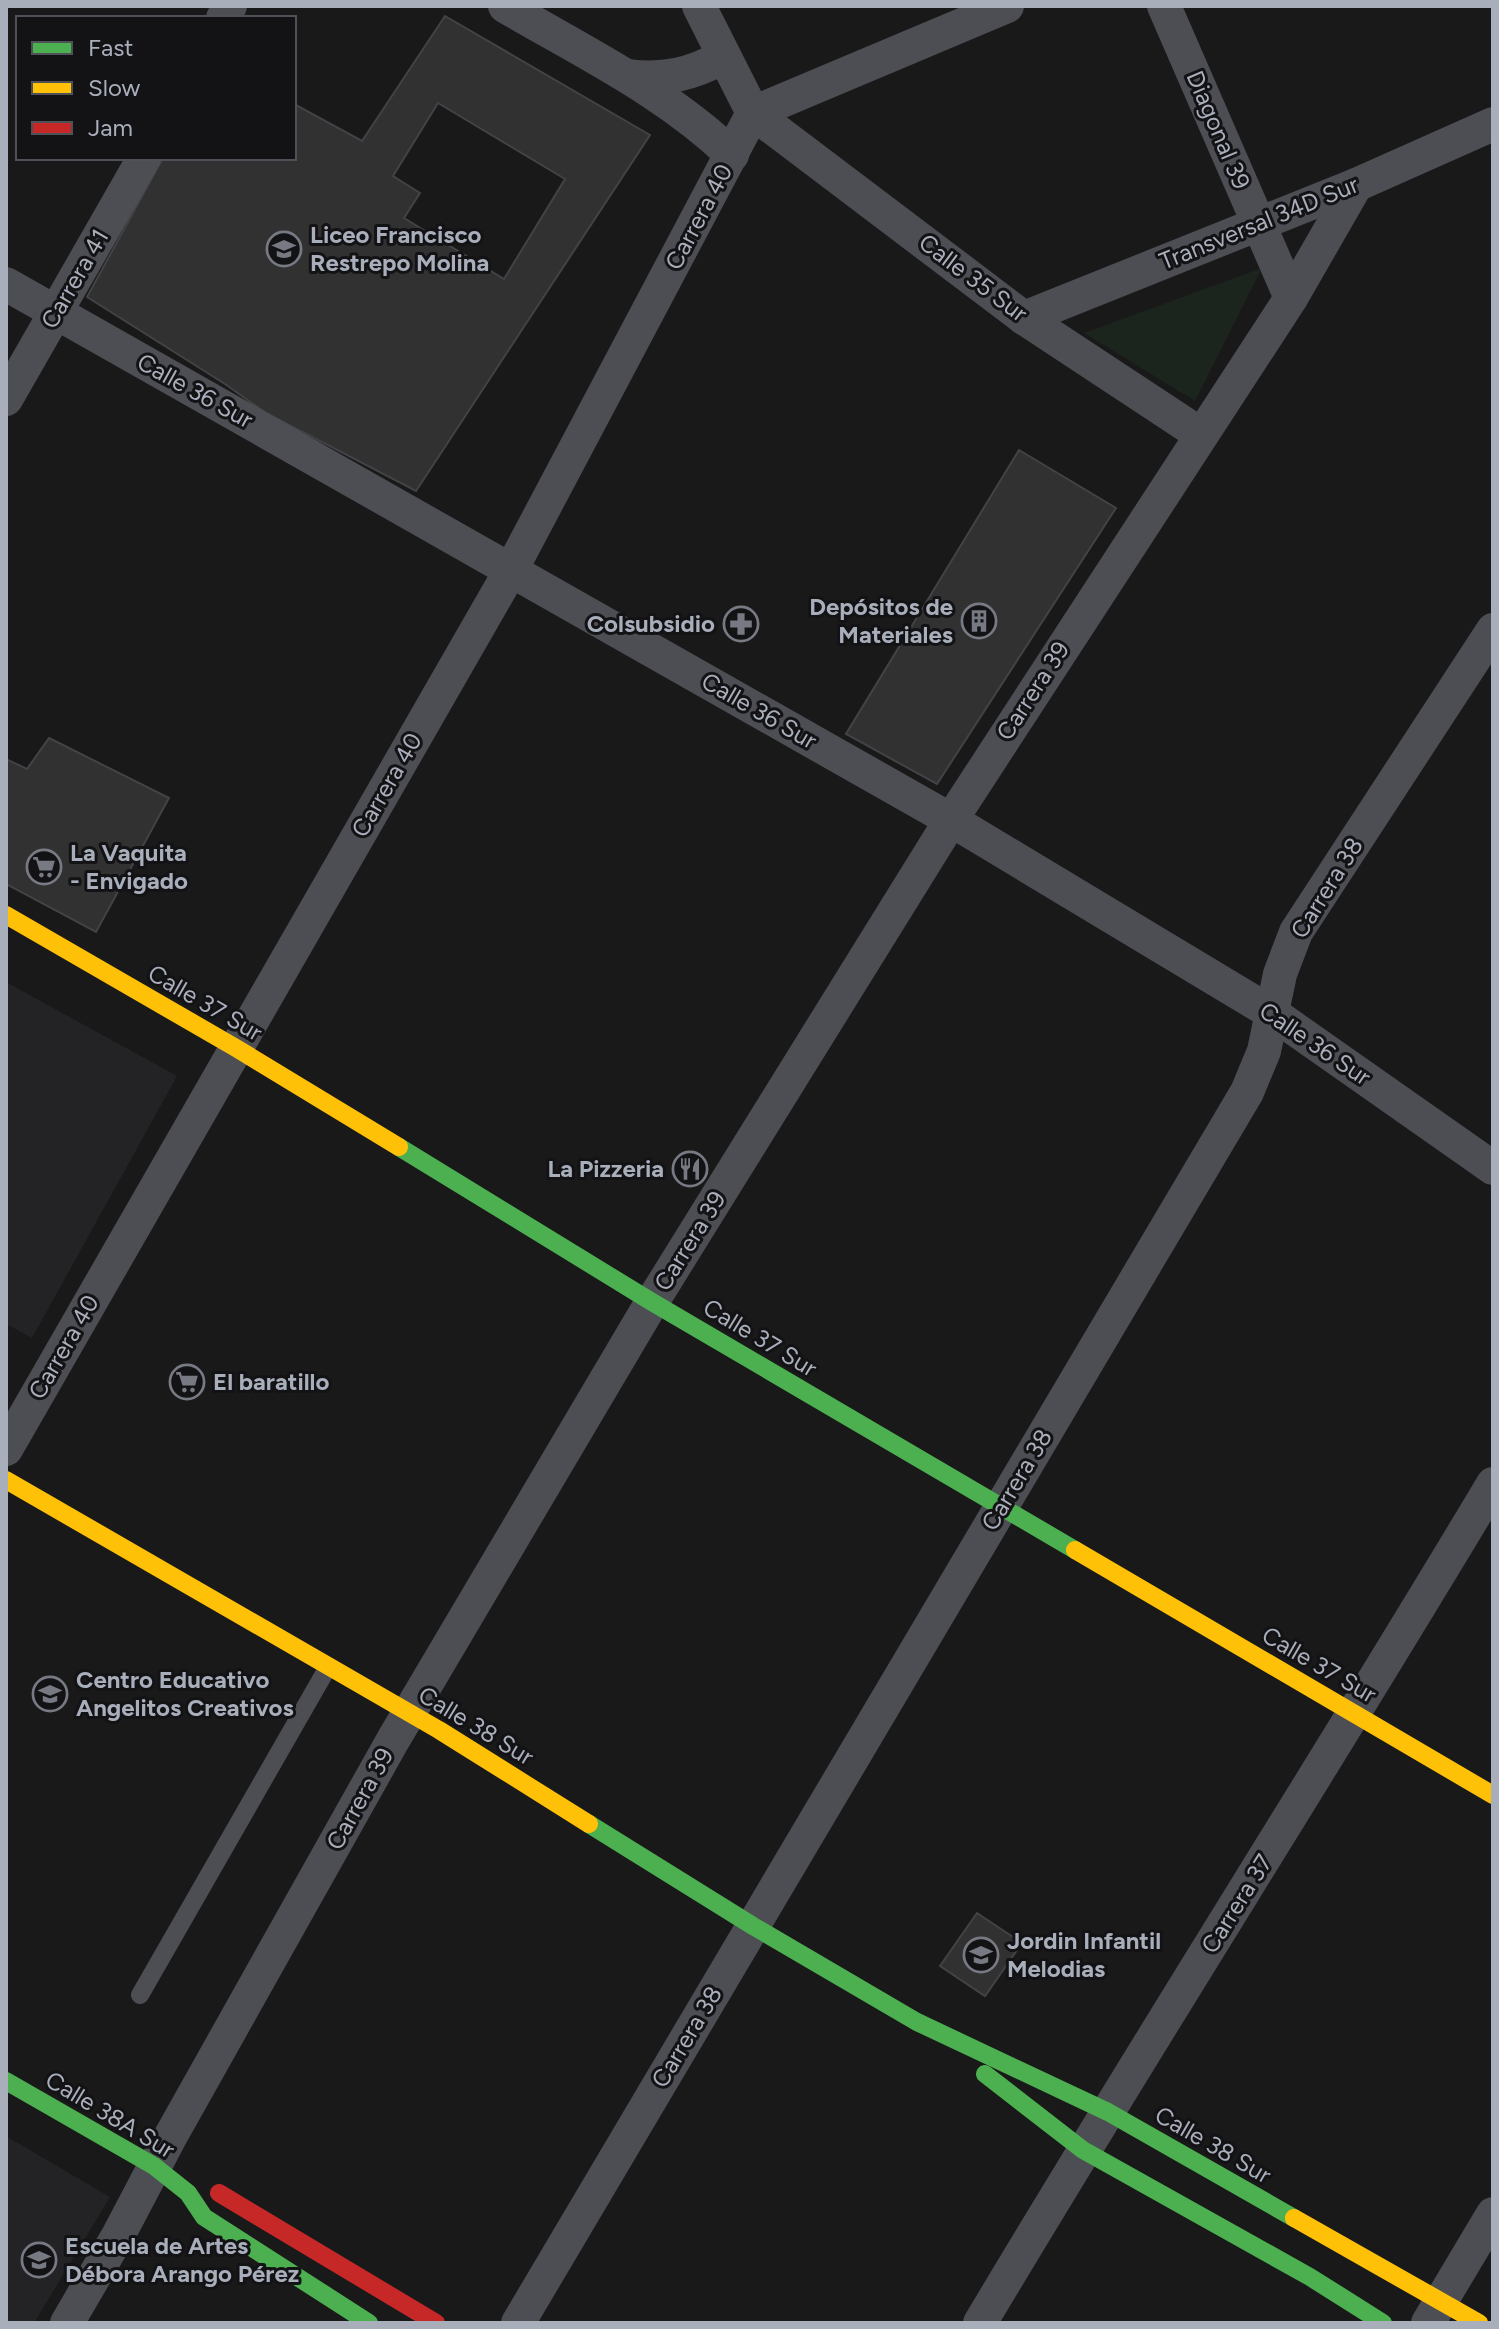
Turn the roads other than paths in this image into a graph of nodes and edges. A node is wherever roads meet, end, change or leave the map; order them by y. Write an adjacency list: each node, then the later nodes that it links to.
1 (505, 6): 6 (street)
2 (699, 6): 5 (street)
3 (1007, 6): 7 (street)
4 (1164, 6): 12 (street, Diagonal 39)
5 (723, 57): 6 (street); 7 (street)
6 (624, 76): 9 (street)
7 (753, 113): 9 (street, Carrera 40); 16 (street, Calle 35 Sur)
8 (1493, 124): 11 (street, Transversal 34D Sur)
9 (732, 155): 19 (street, Carrera 40)
10 (143, 160): 15 (street, Carrera 41)
11 (1356, 185): 12 (street, Transversal 34D Sur); 14 (street, Carrera 39)
12 (1258, 223): 14 (street, Diagonal 39); 16 (street, Transversal 34D Sur)
13 (6, 284): 15 (street, Calle 36 Sur)
14 (1291, 298): 18 (street, Carrera 39)
15 (56, 312): 17 (street, Carrera 41); 19 (street, Calle 36 Sur)
16 (1024, 318): 18 (street, Calle 35 Sur)
17 (6, 399)
18 (1200, 434): 21 (street, Carrera 39)
19 (511, 570): 21 (street, Calle 36 Sur); 24 (street, Carrera 40)
20 (1493, 630): 23 (street, Carrera 38)
21 (951, 820): 23 (street, Calle 36 Sur); 26 (street, Carrera 39)
22 (6, 915): 24 (main road, Calle 37 Sur)
23 (1272, 1013): 25 (street, Calle 36 Sur); 30 (street, Carrera 38)
24 (236, 1048): 26 (main road, Calle 37 Sur); 27 (street, Carrera 40)
25 (1493, 1168)
26 (652, 1302): 30 (main road, Calle 37 Sur); 32 (street, Carrera 39)
27 (6, 1449)
28 (6, 1480): 31 (main road, Calle 38 Sur)
29 (1493, 1484): 33 (street, Carrera 37)
30 (1001, 1508): 33 (main road, Calle 37 Sur); 35 (street, Carrera 38)
31 (328, 1667): 32 (main road, Calle 38 Sur); 36 (lane)
32 (409, 1713): 35 (main road, Calle 38 Sur); 41 (street, Carrera 39)
33 (1355, 1713): 34 (main road, Calle 37 Sur); 39 (street, Carrera 37)
34 (1493, 1795)
35 (753, 1926): 37 (main road, Calle 38 Sur); 48 (street, Carrera 38)
36 (140, 1995)
37 (917, 2022): 39 (main road, Calle 38 Sur); 40 (main road, Calle 38 Sur)
38 (6, 2081): 41 (main road, Calle 38A Sur)
39 (1108, 2112): 40 (street, Carrera 37); 44 (main road, Calle 38 Sur)
40 (1083, 2150): 49 (street, Carrera 37); 50 (main road, Calle 38 Sur)
41 (154, 2166): 42 (main road, Calle 38A Sur); 45 (street, Carrera 39)
42 (188, 2193): 46 (main road, Calle 38A Sur); 47 (main road)
43 (1493, 2214): 44 (street)
44 (1434, 2312): 51 (main road, Calle 38 Sur)
45 (67, 2323)
46 (369, 2323)
47 (436, 2323)
48 (518, 2323)
49 (980, 2323)
50 (1383, 2323)
51 (1479, 2323)

